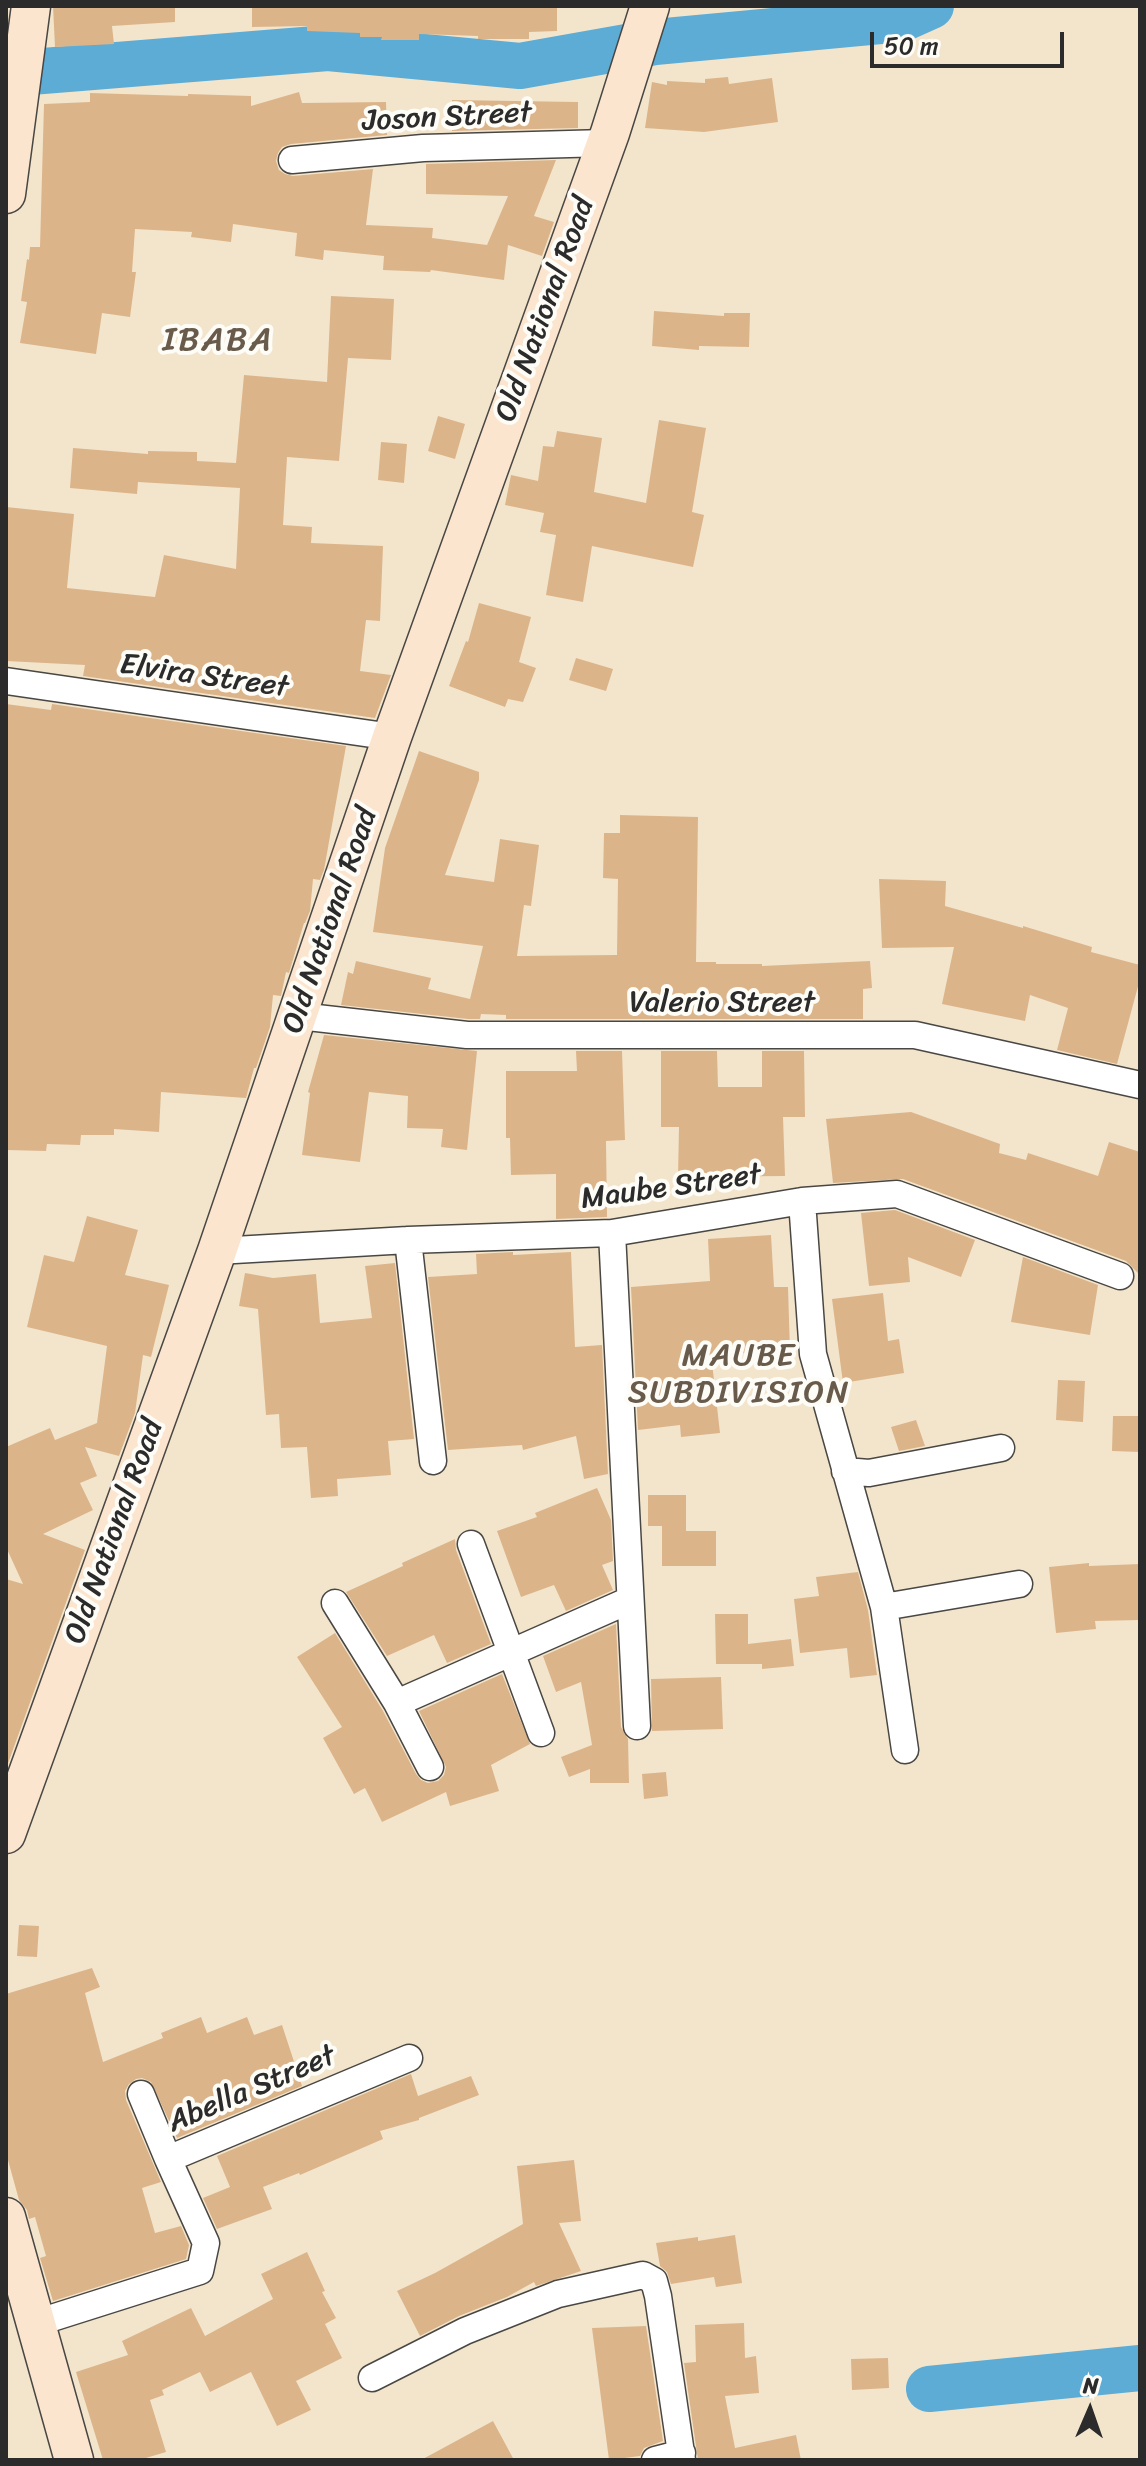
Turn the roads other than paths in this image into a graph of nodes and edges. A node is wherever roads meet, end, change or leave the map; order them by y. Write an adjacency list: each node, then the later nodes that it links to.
1 (650, 6): 3 (main road, Old National Road)
2 (30, 14): 5 (main road)
3 (608, 138): 4 (street, Joson Street); 7 (main road, Old National Road)
4 (292, 160)
5 (6, 194)
6 (6, 681): 7 (street, Elvira Street)
7 (392, 737): 8 (main road, Old National Road)
8 (299, 1016): 9 (street, Valerio Street); 13 (main road, Old National Road)
9 (1140, 1085)
10 (802, 1201): 11 (street, Maube Street); 14 (street, Maube Street); 17 (street)
11 (612, 1233): 12 (street, Maube Street); 20 (street)
12 (408, 1240): 13 (street, Maube Street); 16 (street)
13 (217, 1251): 29 (main road, Old National Road)
14 (1120, 1276)
15 (1001, 1448): 17 (street)
16 (433, 1461)
17 (845, 1471): 22 (street)
18 (471, 1544): 23 (street)
19 (1019, 1584): 22 (street)
20 (630, 1600): 23 (street); 25 (street)
21 (335, 1603): 24 (street)
22 (884, 1607): 27 (street)
23 (511, 1651): 24 (street); 26 (street)
24 (397, 1703): 28 (street)
25 (637, 1726)
26 (541, 1733)
27 (905, 1750)
28 (430, 1767)
29 (6, 1834)
30 (409, 2058): 32 (street, Abella Street)
31 (141, 2094): 32 (street)
32 (168, 2159): 34 (street, Abella Street)
33 (6, 2217): 34 (main road)
34 (36, 2323): 37 (main road)
35 (372, 2378): 36 (street)
36 (682, 2456): 38 (street)
37 (74, 2460)
38 (655, 2460)

